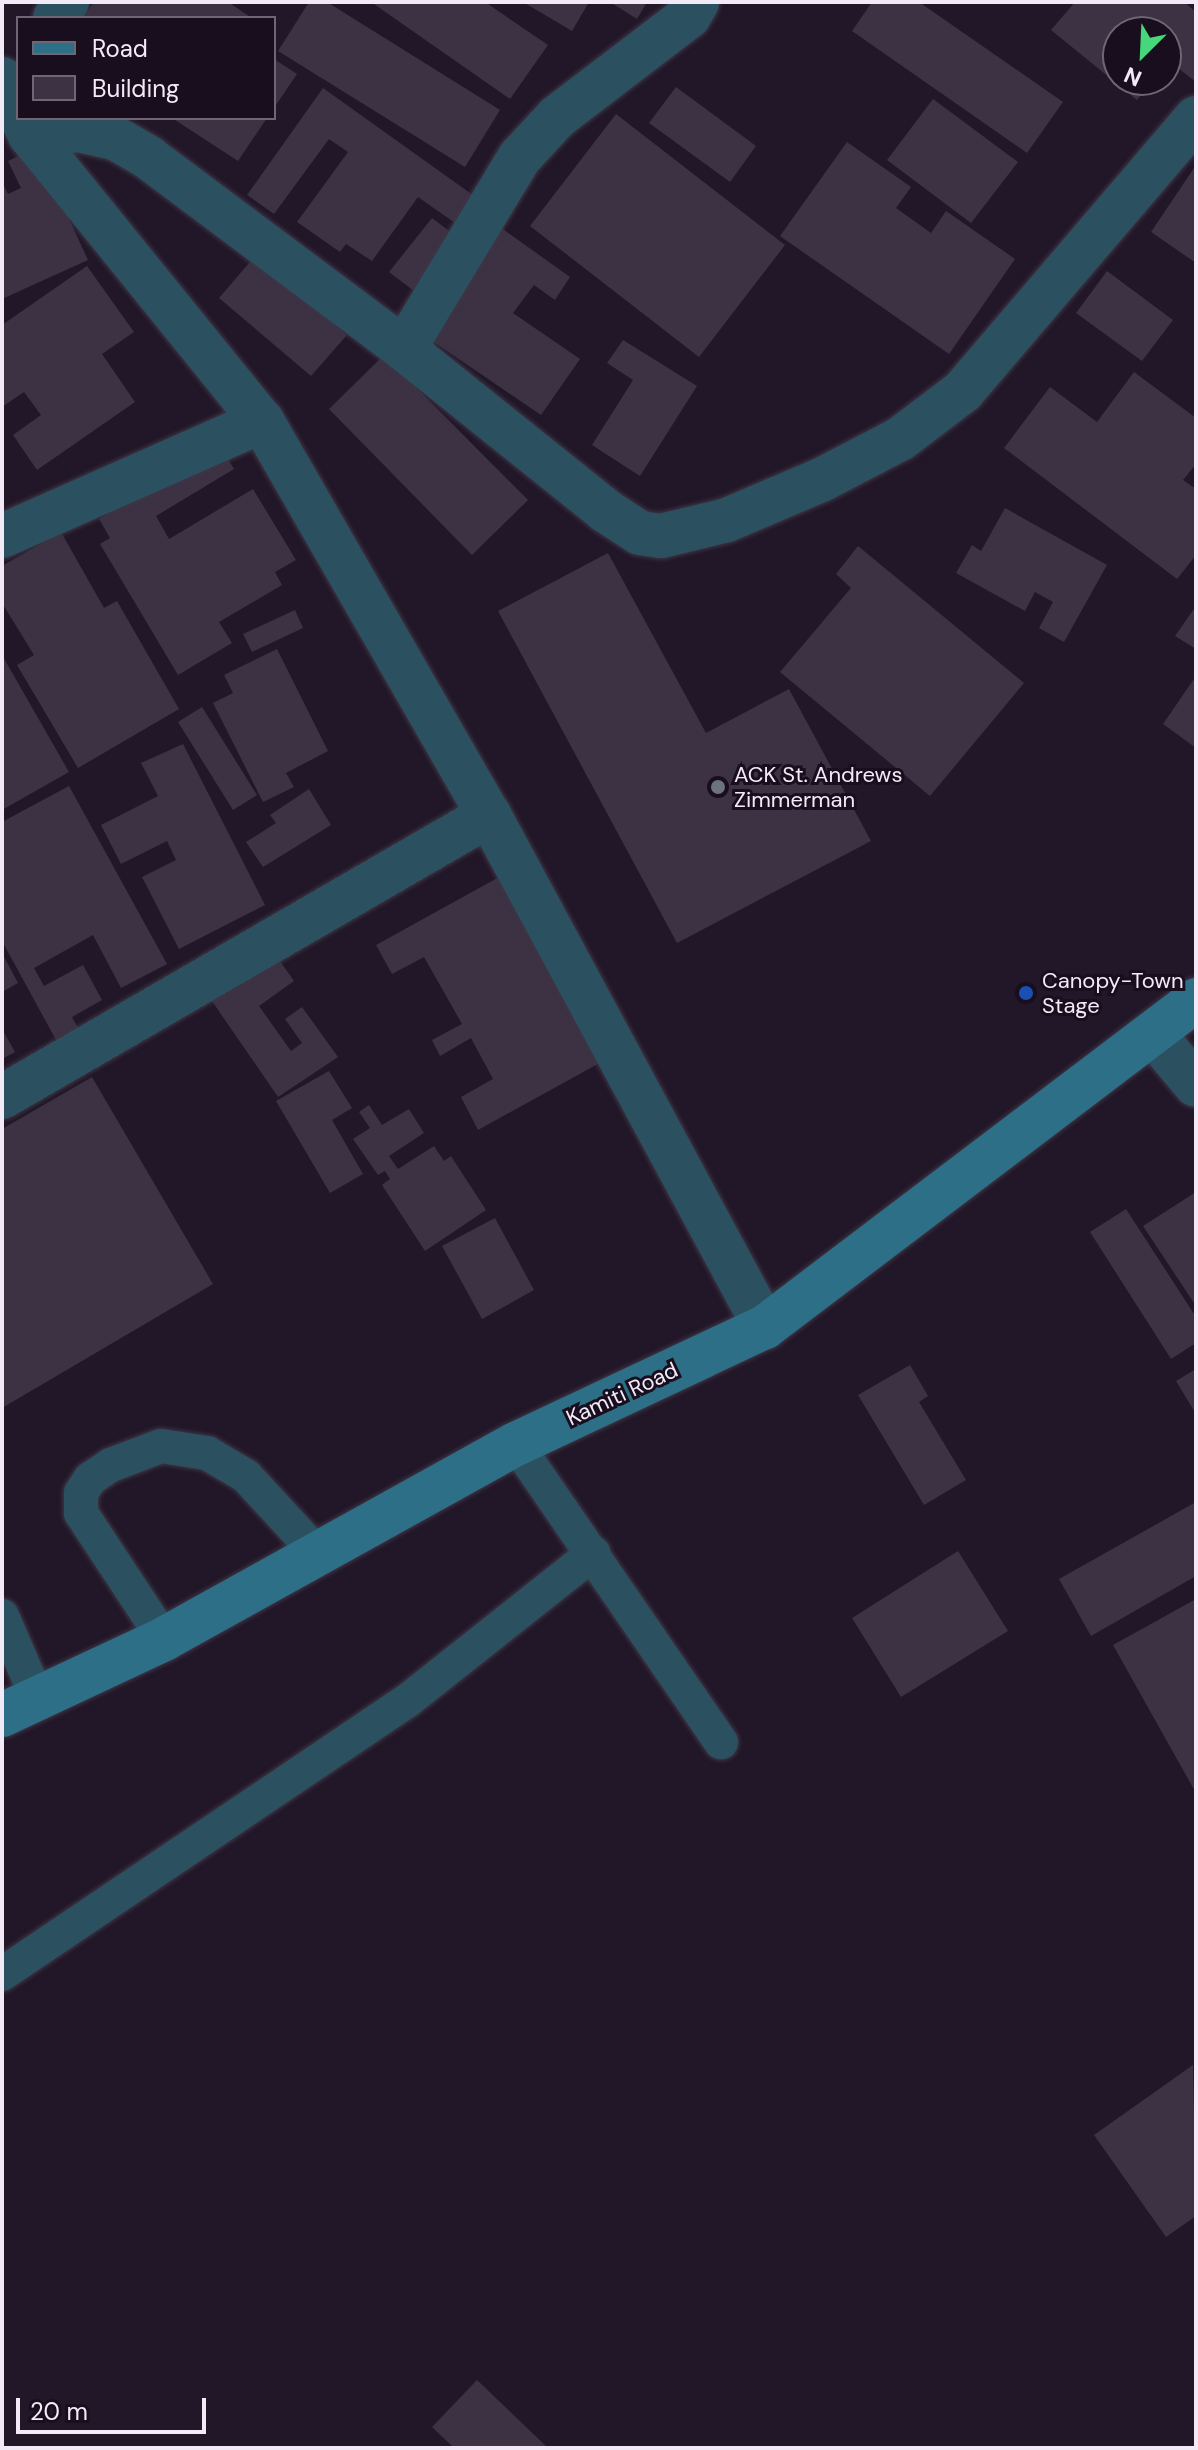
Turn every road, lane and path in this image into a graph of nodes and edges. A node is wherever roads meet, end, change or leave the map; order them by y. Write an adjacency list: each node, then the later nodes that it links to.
1 (697, 2): 5 (street)
2 (1196, 118): 5 (street)
3 (32, 120): 6 (street)
4 (60, 120): 5 (street)
5 (404, 349)
6 (262, 421): 7 (street); 8 (street)
7 (2, 536)
8 (489, 815): 12 (street); 13 (street)
9 (1196, 1000): 10 (main road, Kamiti Road)
10 (1154, 1035): 11 (street); 13 (main road, Kamiti Road)
11 (1196, 1085)
12 (2, 1097)
13 (765, 1327): 14 (main road, Kamiti Road)
14 (516, 1444): 15 (main road, Kamiti Road); 16 (lane)
15 (317, 1553): 18 (main road, Kamiti Road); 18 (lane)
16 (594, 1553): 20 (lane); 21 (lane)
17 (2, 1616): 19 (lane)
18 (164, 1639): 19 (main road, Kamiti Road)
19 (20, 1708)
20 (721, 1742)
21 (2, 1974)

